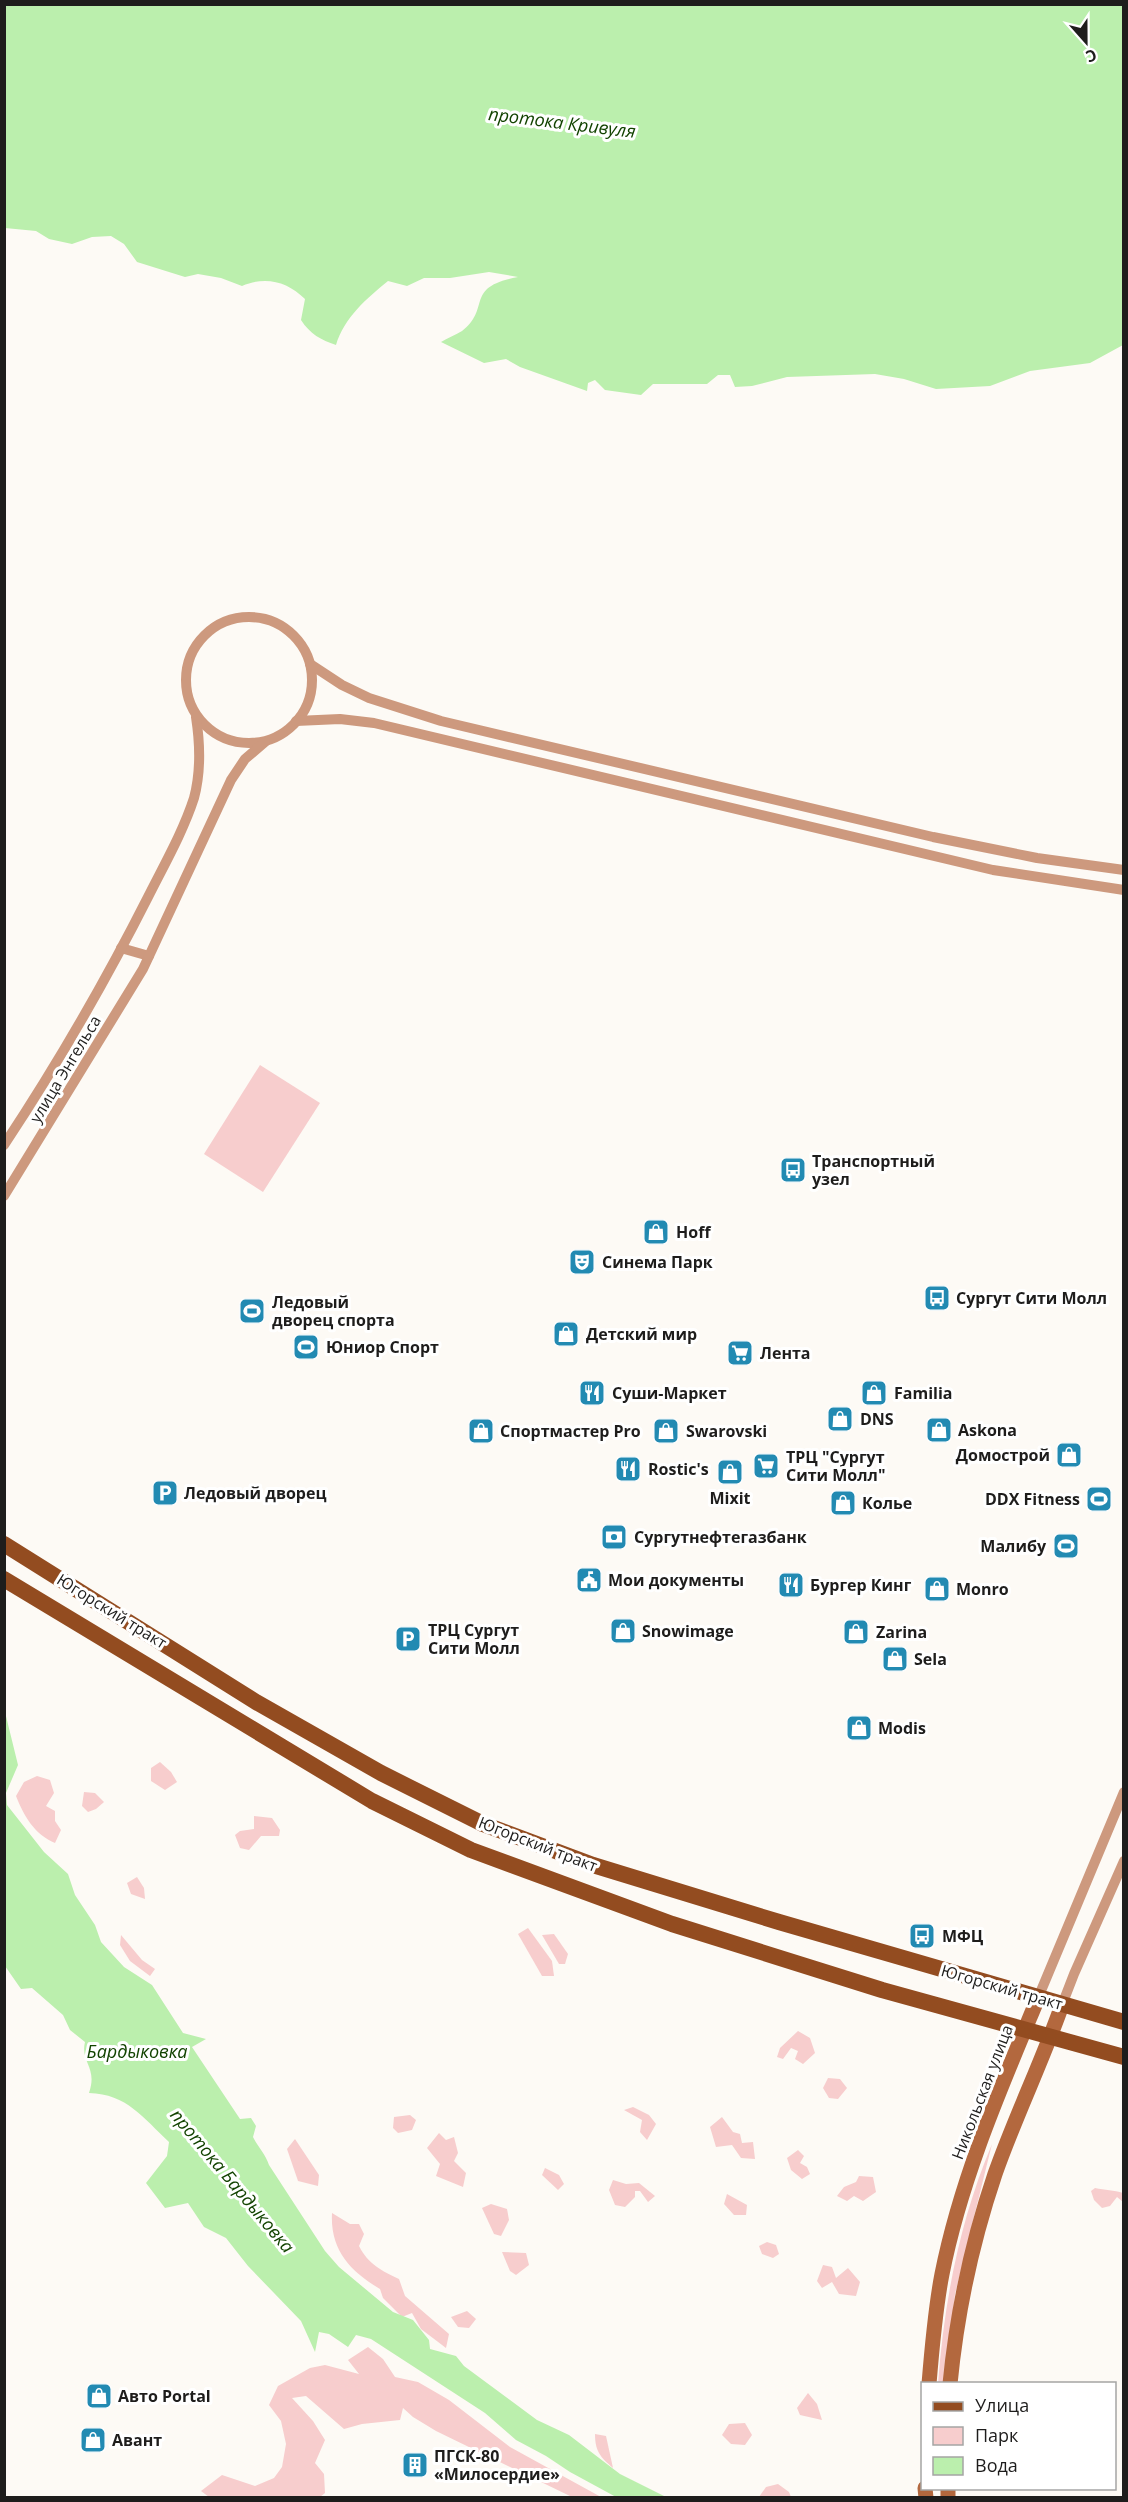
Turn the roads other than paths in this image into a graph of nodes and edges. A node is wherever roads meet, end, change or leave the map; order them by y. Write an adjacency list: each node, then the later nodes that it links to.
1 (310, 664): 2 (street); 3 (street); 5 (street)
2 (196, 717): 4 (street); 7 (street, улица Энгельса)
3 (296, 721): 4 (street); 6 (street)
4 (265, 742): 8 (street, улица Энгельса)
5 (1124, 870)
6 (1124, 890)
7 (121, 948): 8 (street); 9 (street, улица Энгельса)
8 (149, 956): 10 (street, улица Энгельса)
9 (4, 1145)
10 (4, 1196)
11 (4, 1544): 15 (main road, Югорский тракт)
12 (4, 1579): 18 (main road, Югорский тракт)
13 (1124, 1792): 15 (street, Никольская улица)
14 (1124, 1861): 16 (street)
15 (1038, 1998): 16 (main road, Югорский тракт); 18 (street, Никольская улица)
16 (1062, 2005): 17 (main road, Югорский тракт); 19 (street)
17 (1124, 2022)
18 (1025, 2029): 19 (main road, Югорский тракт); 21 (street, Никольская улица)
19 (1051, 2036): 20 (main road, Югорский тракт); 22 (street)
20 (1124, 2057)
21 (929, 2382)
22 (950, 2382)

